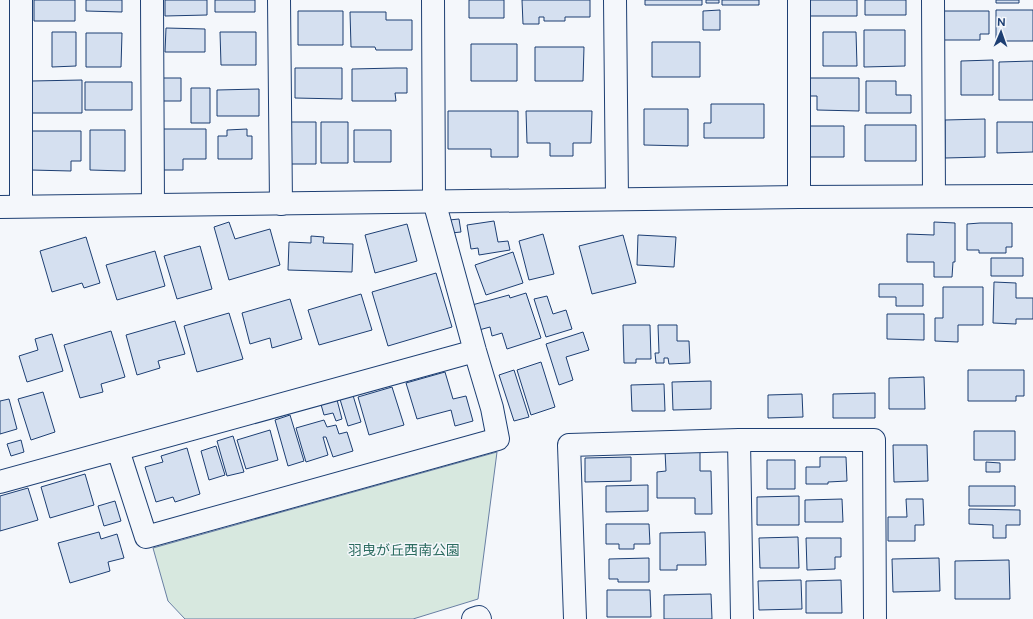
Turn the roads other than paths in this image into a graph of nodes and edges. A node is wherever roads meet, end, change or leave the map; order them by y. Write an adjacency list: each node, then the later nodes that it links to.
1 (20, 0): 15 (street)
2 (152, 0): 14 (street)
3 (279, 0): 13 (street)
4 (433, 0): 12 (street)
5 (615, 0): 11 (street)
6 (799, 0): 10 (street)
7 (934, 0): 8 (street)
8 (934, 196): 9 (street); 10 (street)
9 (1033, 196)
10 (800, 197): 11 (street)
11 (617, 199): 12 (street)
12 (434, 201): 13 (street); 16 (street)
13 (281, 204): 14 (street)
14 (153, 205): 15 (street)
15 (11, 206)
16 (474, 351): 18 (street); 18 (street)
17 (739, 440): 22 (street); 23 (street); 24 (street)
18 (118, 450): 19 (street)
19 (0, 482)
20 (473, 619): 21 (street)
21 (480, 619)
22 (576, 619)
23 (742, 619)
24 (876, 619)

